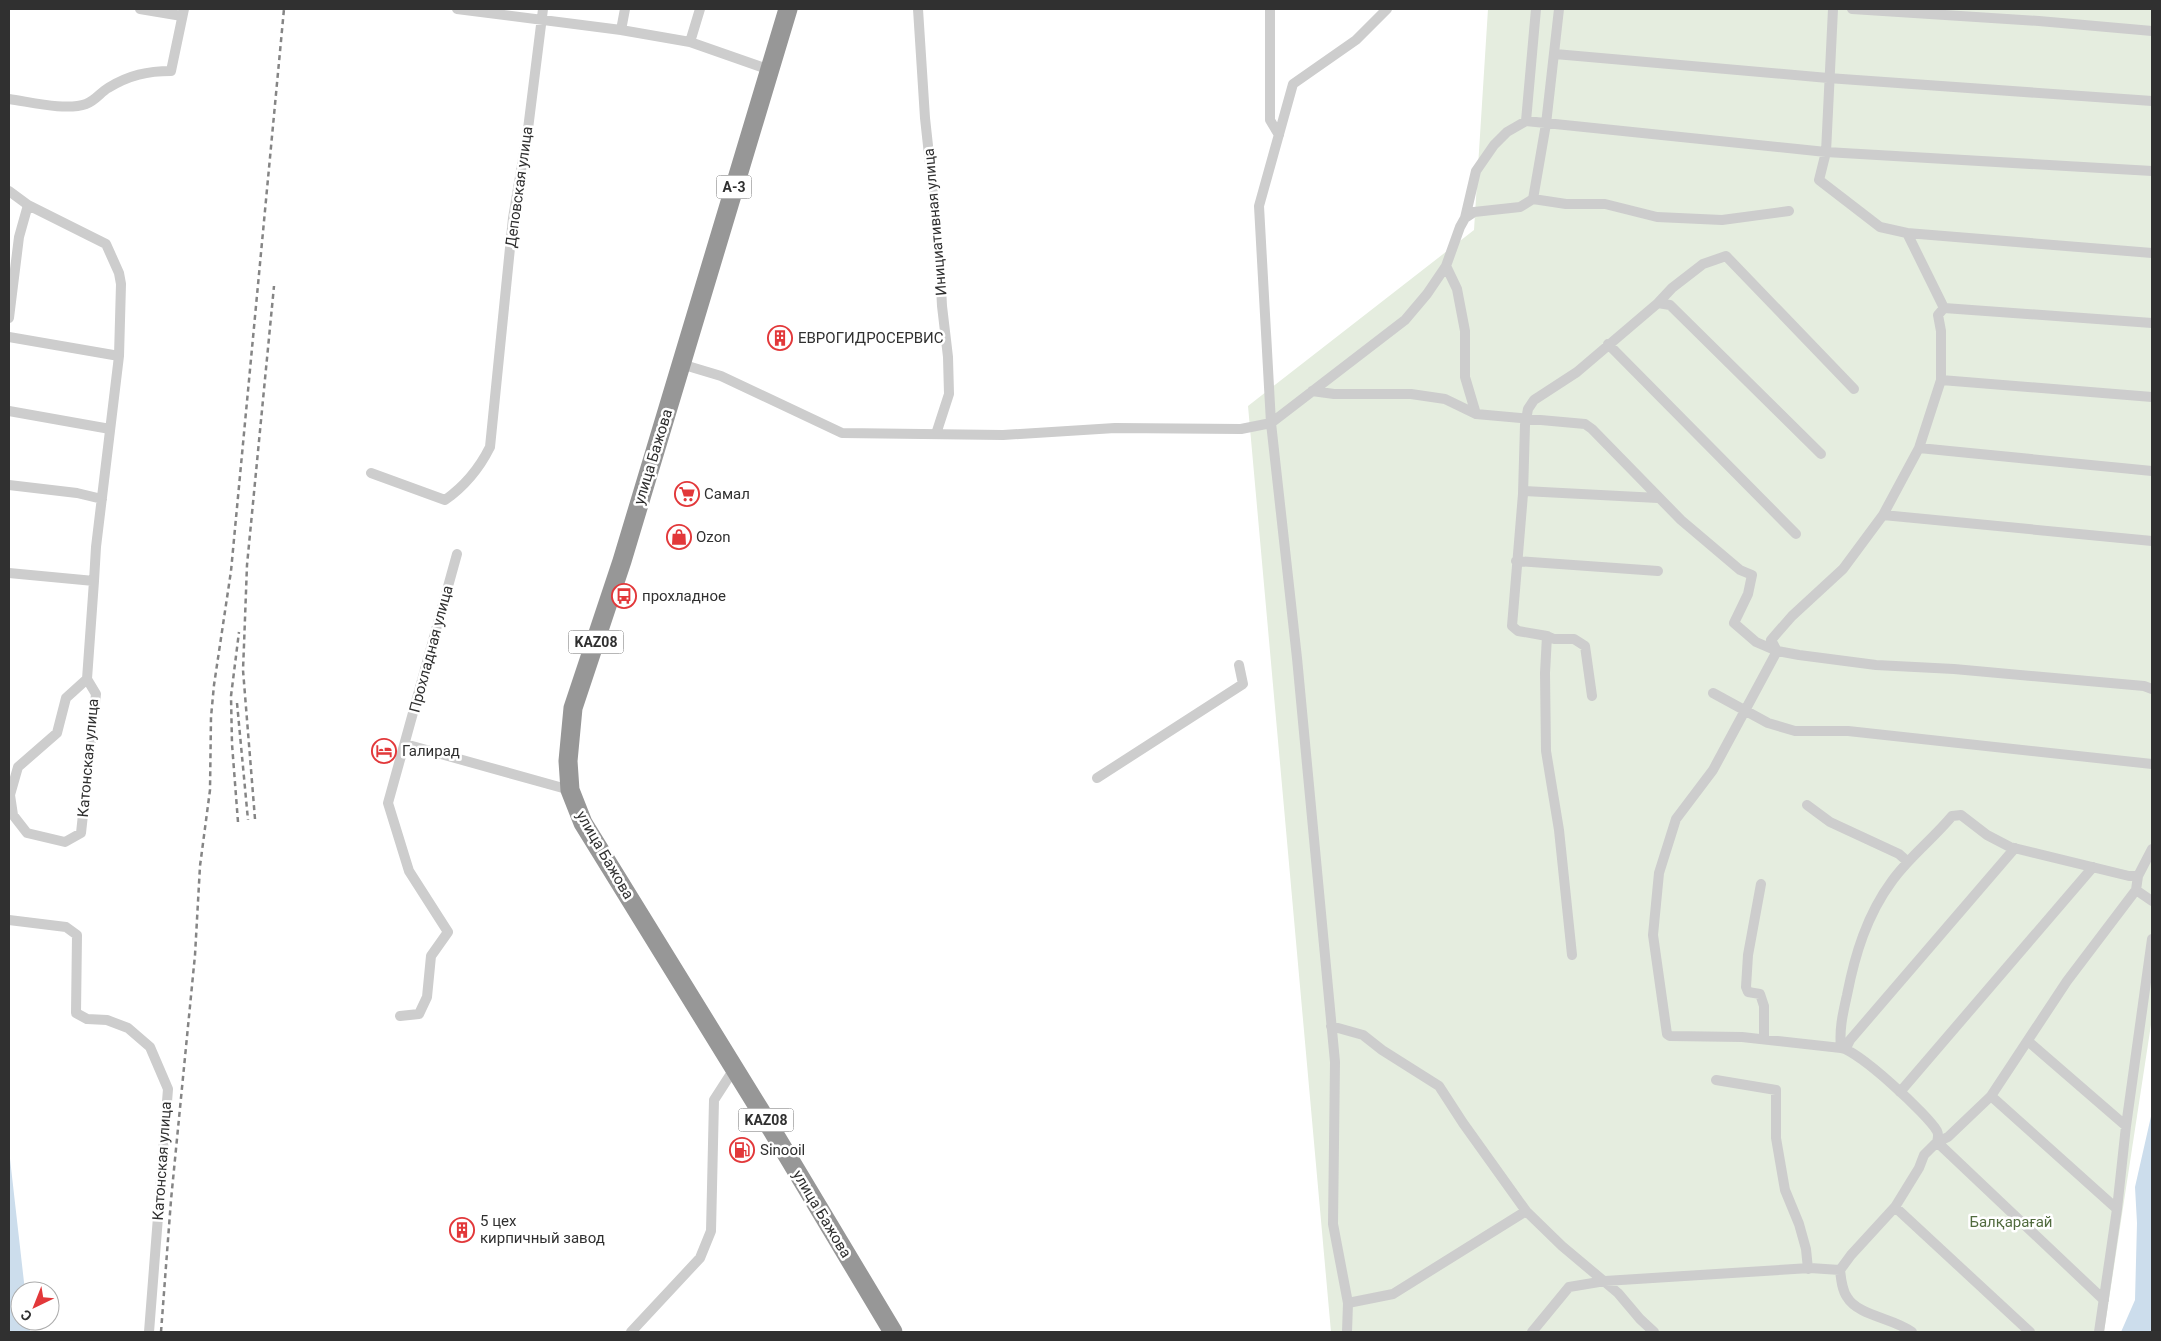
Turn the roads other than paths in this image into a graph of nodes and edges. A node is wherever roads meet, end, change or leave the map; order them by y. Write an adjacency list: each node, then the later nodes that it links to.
1 (140, 9): 13 (street)
2 (457, 9): 14 (street)
3 (625, 9): 15 (street)
4 (700, 9): 17 (street)
5 (788, 9): 19 (highway, улица Бажова / A-3)
6 (918, 9): 53 (street, Инициативная улица)
7 (1270, 9): 25 (street)
8 (1387, 9): 25 (street)
9 (1536, 9): 23 (street)
10 (1558, 9): 18 (street)
11 (1833, 9): 20 (street)
12 (1852, 9): 16 (street)
13 (183, 12): 21 (street)
14 (542, 14): 15 (street); 57 (street, Деповская улица)
15 (621, 30): 17 (street)
16 (2152, 31)
17 (690, 42): 19 (street)
18 (1555, 54): 20 (street); 24 (street)
19 (770, 70): 43 (highway, улица Бажова / A-3)
20 (1828, 78): 22 (street); 26 (street)
21 (9, 99)
22 (2152, 101)
23 (1526, 121): 24 (street); 32 (street)
24 (1546, 124): 26 (street); 29 (street)
25 (1279, 135): 51 (street)
26 (1826, 152): 27 (street); 33 (street)
27 (2152, 172)
28 (9, 191): 30 (street, Катонская улица)
29 (1533, 199): 31 (street); 32 (street)
30 (28, 205): 38 (street); 42 (street, Катонская улица)
31 (1789, 210)
32 (1465, 218): 35 (street)
33 (1907, 233): 34 (street); 37 (street)
34 (2152, 253)
35 (1446, 266): 46 (street); 49 (street)
36 (1658, 303): 41 (street); 45 (street); 55 (street)
37 (1944, 308): 39 (street); 44 (street)
38 (9, 318)
39 (2152, 323)
40 (9, 337): 42 (street)
41 (1608, 344): 50 (street); 63 (street)
42 (120, 356): 52 (street, Катонская улица)
43 (681, 364): 53 (street); 81 (highway, улица Бажова / KAZ08)
44 (1940, 380): 47 (street); 54 (street)
45 (1854, 389)
46 (1312, 391): 49 (street); 51 (street)
47 (2152, 397)
48 (9, 411): 52 (street)
49 (1476, 414): 50 (street)
50 (1526, 418): 59 (street); 61 (street)
51 (1271, 423): 53 (street); 95 (street)
52 (110, 429): 60 (street, Катонская улица)
53 (936, 434)
54 (1919, 448): 56 (street); 62 (street)
55 (1820, 454)
56 (2152, 471)
57 (371, 472)
58 (9, 485): 60 (street)
59 (1523, 491): 61 (street); 66 (street)
60 (102, 498): 69 (street, Катонская улица)
61 (1658, 498): 71 (street)
62 (1883, 515): 64 (street); 71 (street)
63 (1796, 534)
64 (2152, 541)
65 (457, 554): 78 (street, Прохладная улица)
66 (1516, 561): 67 (street); 70 (street)
67 (1658, 571)
68 (9, 572): 69 (street)
69 (94, 582): 73 (street, Катонская улица)
70 (1547, 636): 76 (street); 93 (street)
71 (1777, 651): 74 (street); 77 (street)
72 (1239, 664): 80 (street)
73 (87, 679): 73 (street, Катонская улица)
74 (2152, 689)
75 (1713, 693): 77 (street)
76 (1592, 696)
77 (1743, 711): 79 (street); 96 (street)
78 (405, 744): 81 (street); 94 (street, Прохладная улица)
79 (2152, 764)
80 (1097, 778)
81 (570, 790): 99 (highway, улица Бажова / KAZ08)
82 (1807, 805): 85 (street)
83 (2015, 848): 85 (street); 86 (street); 98 (street)
84 (2152, 850): 87 (street)
85 (1908, 862): 98 (street)
86 (2093, 867): 87 (street); 101 (street)
87 (2138, 876): 89 (street)
88 (1761, 884): 96 (street)
89 (2136, 890): 90 (street); 97 (street)
90 (2152, 901)
91 (9, 920): 113 (street, Катонская улица)
92 (2152, 939): 103 (street)
93 (1572, 955)
94 (400, 1016)
95 (1331, 1026): 107 (street); 112 (street)
96 (1764, 1039): 98 (street)
97 (2029, 1042): 102 (street); 103 (street)
98 (1844, 1048): 101 (street)
99 (734, 1069): 114 (street); 115 (highway, улица Бажова / KAZ08)
100 (1716, 1080): 108 (street)
101 (1900, 1092): 104 (street)
102 (1991, 1096): 104 (street); 106 (street)
103 (2126, 1126): 106 (street)
104 (1937, 1142): 105 (street); 111 (street)
105 (1895, 1207): 109 (street); 120 (street)
106 (2117, 1208): 111 (street)
107 (1526, 1210): 110 (street); 112 (street)
108 (1808, 1269): 109 (street); 110 (street)
109 (1840, 1270): 119 (street)
110 (1605, 1281): 117 (street); 118 (street)
111 (2104, 1300): 121 (street)
112 (1348, 1303): 116 (street)
113 (149, 1332)
114 (631, 1332)
115 (893, 1332)
116 (1347, 1332)
117 (1532, 1332)
118 (1654, 1332)
119 (1912, 1332)
120 (2030, 1332)
121 (2099, 1332)

